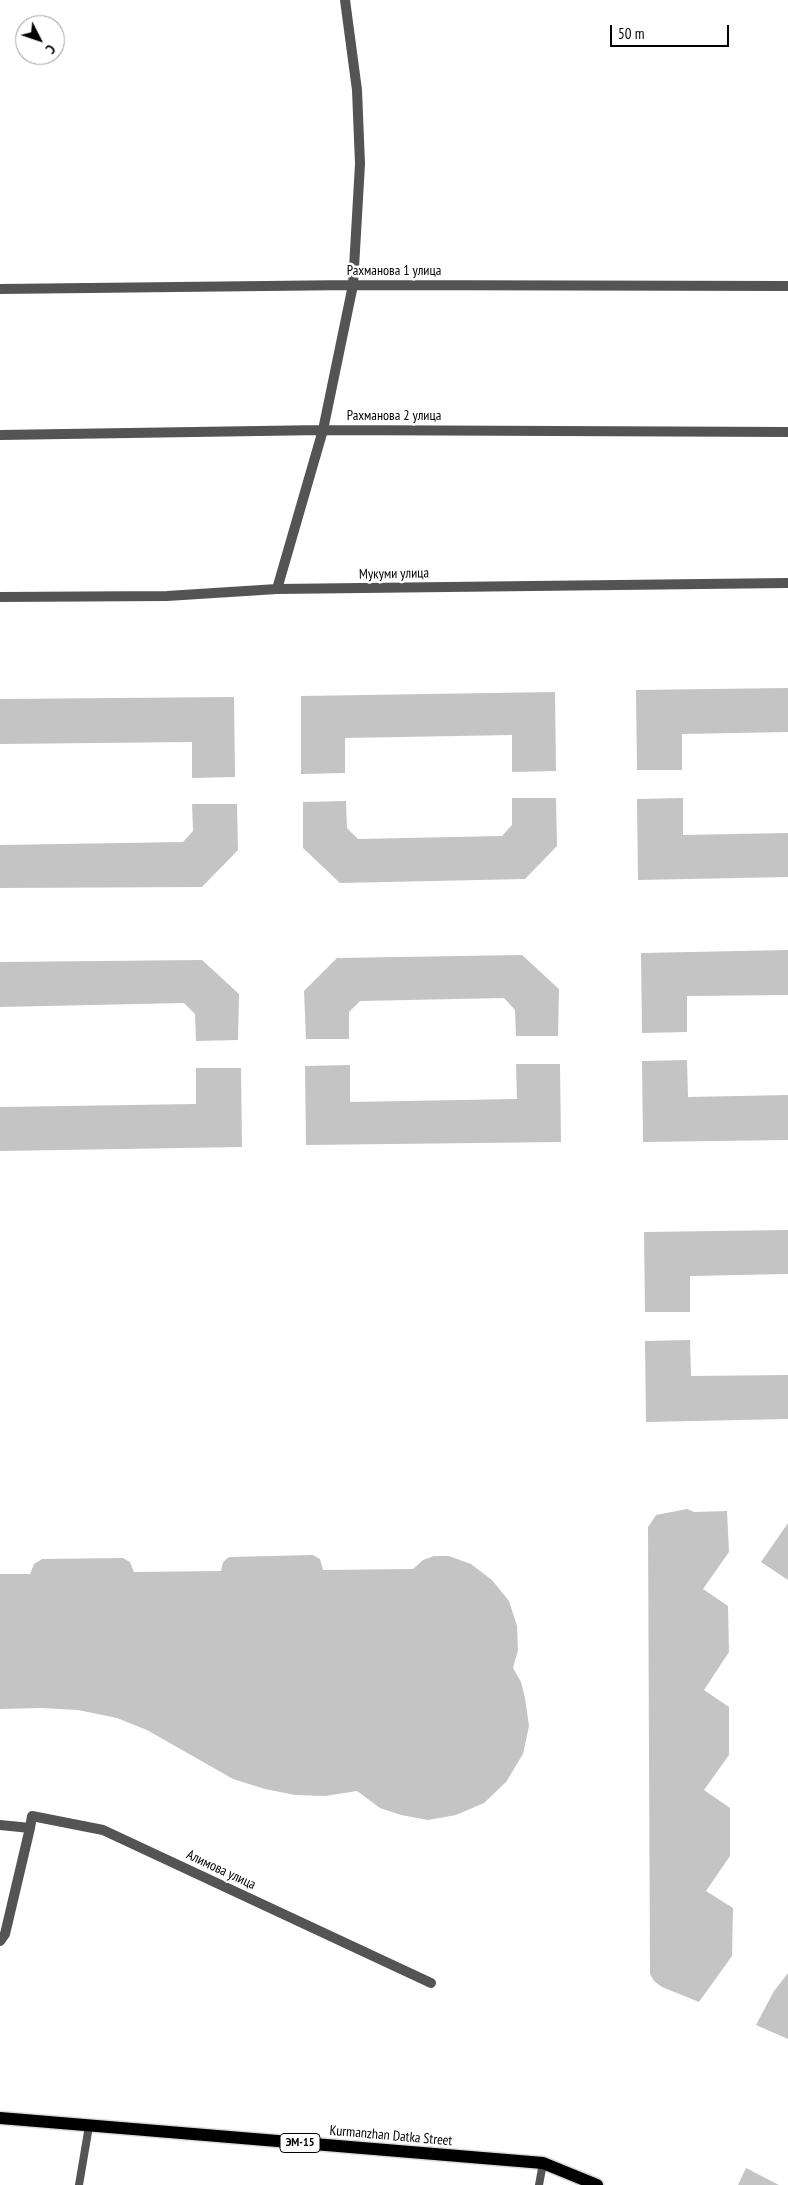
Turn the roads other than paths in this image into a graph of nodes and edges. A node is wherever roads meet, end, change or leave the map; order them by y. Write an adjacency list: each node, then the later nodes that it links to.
1 (345, 0): 2 (street)
2 (353, 285): 3 (street, Рахманова 1 улица); 4 (street, Рахманова 1 улица); 5 (street)
3 (788, 286)
4 (0, 289)
5 (323, 430): 6 (street, Рахманова 2 улица); 7 (street, Рахманова 2 улица); 9 (street)
6 (788, 432)
7 (0, 435)
8 (788, 583): 9 (street, Мукуми улица)
9 (277, 589): 10 (street, Мукуми улица)
10 (0, 597)
11 (0, 1825): 12 (street)
12 (30, 1828): 13 (street); 14 (street, Алимова улица)
13 (0, 1941)
14 (431, 1983)
15 (0, 2118): 16 (main road, Kurmanzhan Datka Street / ЭМ-15)
16 (89, 2126): 17 (main road, Kurmanzhan Datka Street / ЭМ-15); 18 (lane)
17 (543, 2163): 19 (lane); 20 (main road, Kurmanzhan Datka Street / ЭМ-15)
18 (79, 2185)
19 (539, 2185)
20 (596, 2185)

